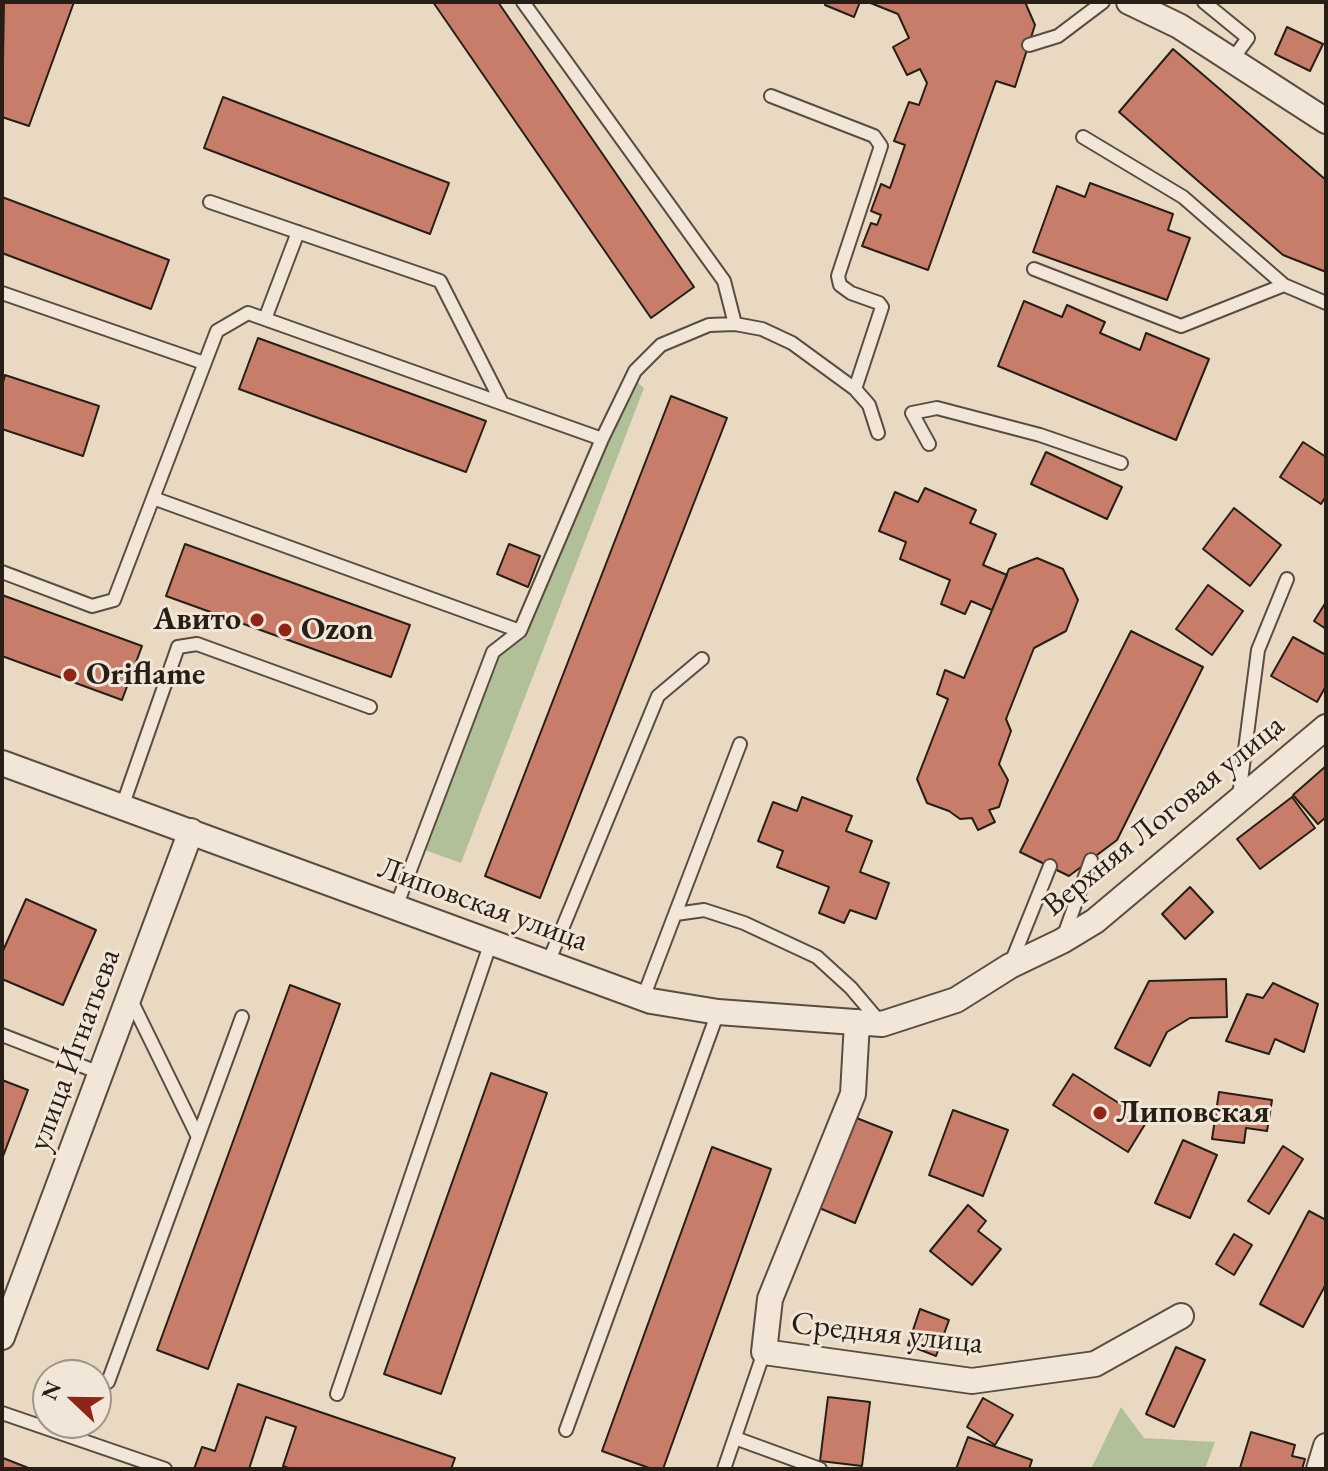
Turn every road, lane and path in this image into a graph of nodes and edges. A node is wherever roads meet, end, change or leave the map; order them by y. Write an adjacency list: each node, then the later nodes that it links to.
1 (523, 2): 17 (lane)
2 (1103, 2): 5 (lane)
3 (1129, 2): 6 (street)
4 (1204, 2): 6 (lane)
5 (1029, 45)
6 (1232, 60): 8 (street)
7 (771, 96): 19 (lane)
8 (1326, 121)
9 (1083, 137): 13 (lane)
10 (210, 202): 11 (lane)
11 (298, 232): 16 (lane); 20 (lane)
12 (1034, 269): 13 (lane)
13 (1284, 285): 15 (lane)
14 (2, 293): 18 (lane)
15 (1326, 303)
16 (265, 319): 18 (lane); 20 (lane)
17 (735, 324): 19 (lane); 22 (lane)
18 (204, 363): 25 (lane)
19 (855, 389): 21 (lane)
20 (501, 401): 22 (lane)
21 (878, 433)
22 (602, 439): 28 (lane)
23 (929, 444): 24 (lane)
24 (1121, 463)
25 (153, 498): 26 (lane); 28 (lane)
26 (2, 572)
27 (1287, 579): 34 (lane)
28 (520, 631): 39 (lane)
29 (702, 659): 43 (lane)
30 (370, 707): 35 (lane)
31 (1326, 727): 34 (street, Верхняя Логовая улица)
32 (740, 744): 40 (lane)
33 (2, 763): 35 (street, Липовская улица)
34 (1239, 800): 41 (street, Верхняя Логовая улица)
35 (122, 807): 36 (street, Липовская улица)
36 (191, 831): 39 (street, Липовская улица); 45 (street, улица Игнатьева)
37 (1091, 860): 41 (lane)
38 (1050, 866): 44 (lane)
39 (396, 907): 42 (street, Липовская улица)
40 (676, 914): 46 (lane); 51 (lane)
41 (1062, 941): 44 (street, Верхняя Логовая улица)
42 (491, 942): 43 (street, Липовская улица); 59 (lane)
43 (548, 963): 46 (street, Липовская улица)
44 (1010, 966): 47 (street, Верхняя Логовая улица)
45 (129, 995): 53 (street, улица Игнатьева); 54 (lane)
46 (643, 998): 48 (street, Липовская улица)
47 (956, 1000): 51 (street, Липовская улица)
48 (718, 1012): 50 (street, Липовская улица); 61 (lane)
49 (242, 1017): 54 (lane)
50 (857, 1022): 51 (street, Липовская улица); 57 (street)
51 (882, 1024)
52 (2, 1035): 53 (lane)
53 (100, 1073): 56 (street, улица Игнатьева)
54 (198, 1137): 58 (lane)
55 (1181, 1316): 57 (street, Средняя улица)
56 (2, 1337)
57 (764, 1352): 62 (lane)
58 (112, 1371)
59 (337, 1394)
60 (2, 1413): 64 (lane)
61 (566, 1430)
62 (735, 1438): 65 (lane); 66 (lane)
63 (1326, 1446): 67 (street)
64 (165, 1469)
65 (724, 1469)
66 (820, 1469)
67 (1319, 1469)

